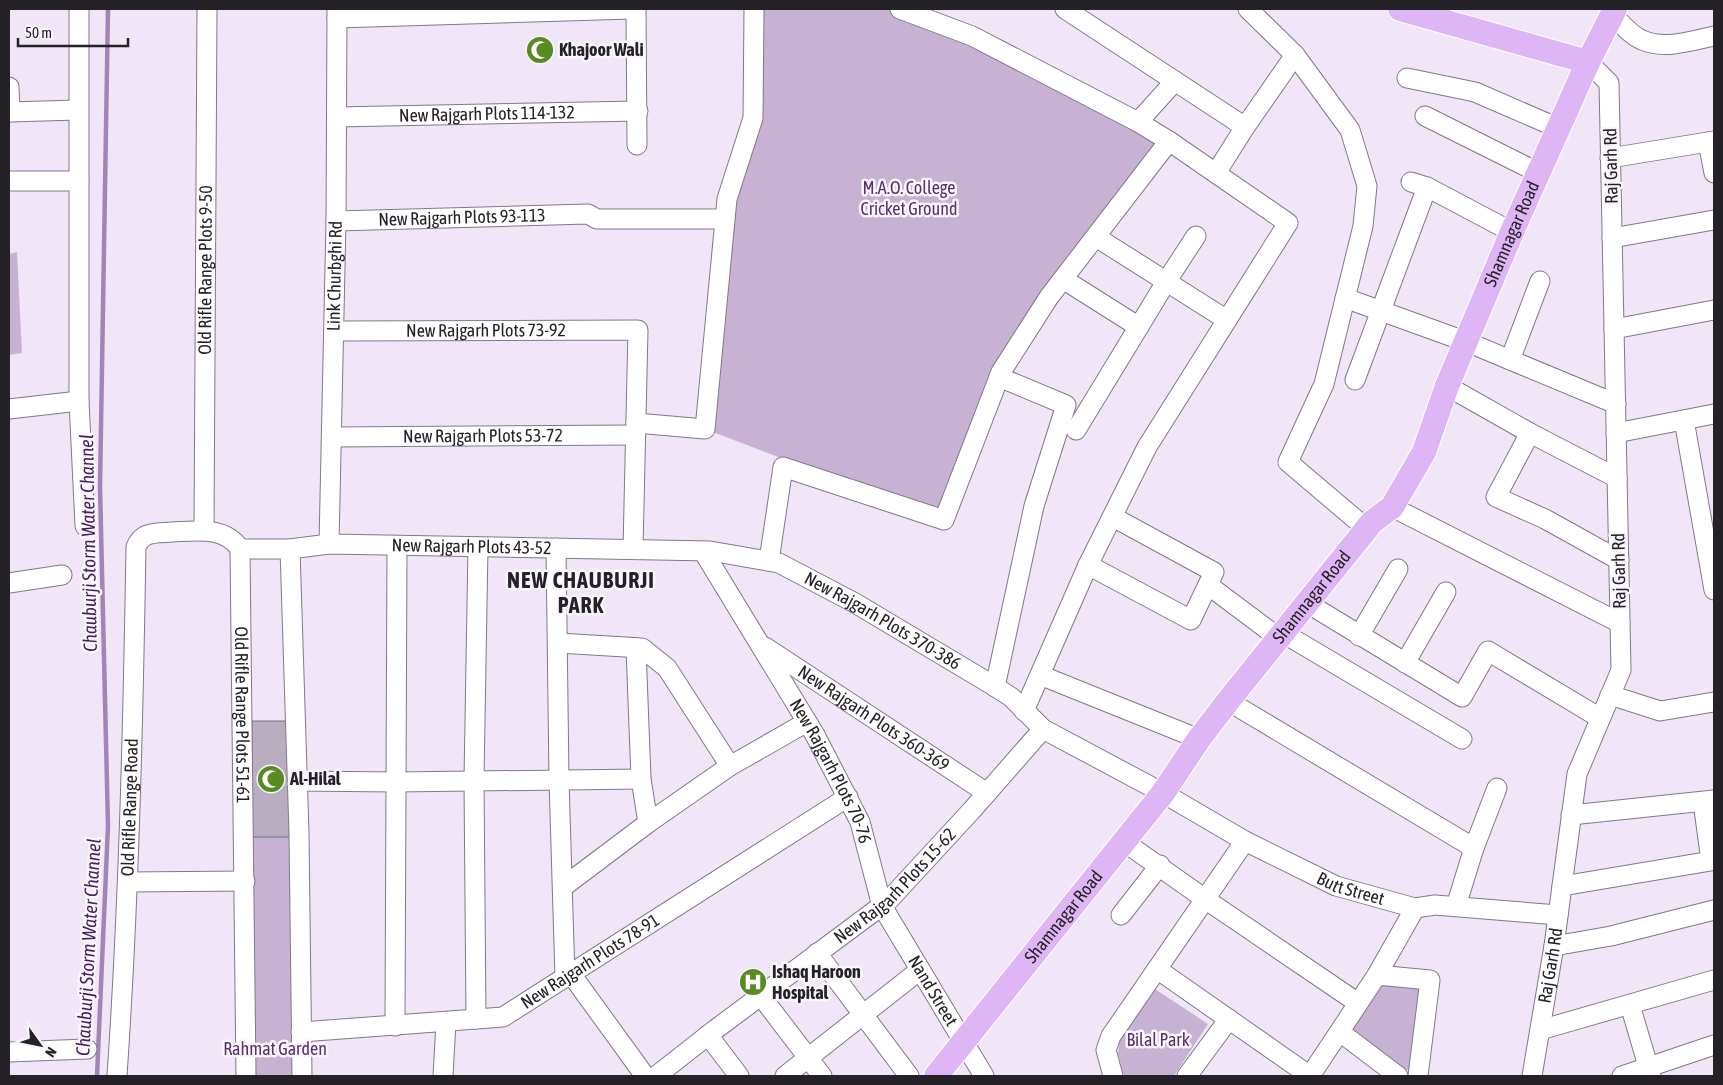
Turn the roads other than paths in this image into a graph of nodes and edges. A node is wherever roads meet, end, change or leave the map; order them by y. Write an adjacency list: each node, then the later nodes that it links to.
1 (79, 9): 17 (street)
2 (208, 9): 71 (street, Old Rifle Range Plots 9-50)
3 (634, 9): 10 (street); 18 (street)
4 (754, 9): 34 (street)
5 (900, 9): 22 (street)
6 (1065, 9): 15 (street)
7 (1248, 9): 12 (street)
8 (1400, 9): 13 (main road)
9 (1614, 12): 11 (street); 13 (main road, Shamnagar Road)
10 (337, 13): 21 (street, Link Churbghi Rd)
11 (1714, 36)
12 (1295, 55): 23 (street); 44 (street)
13 (1588, 62): 24 (main road, Shamnagar Road); 28 (street, Raj Garh Rd)
14 (1408, 78): 24 (street)
15 (1175, 81): 22 (street); 23 (street)
16 (9, 87): 19 (street)
17 (78, 110): 19 (street); 33 (street)
18 (638, 111): 21 (street, New Rajgarh Plots 114-132); 27 (street)
19 (9, 112)
20 (1424, 116): 31 (street)
21 (337, 117): 36 (street, Link Churbghi Rd)
22 (1138, 122): 25 (street)
23 (1245, 127): 29 (street)
24 (1558, 128): 31 (main road, Shamnagar Road)
25 (1170, 141): 29 (street); 39 (street)
26 (1711, 141): 28 (street); 30 (street)
27 (637, 145)
28 (1610, 158): 40 (street, Raj Garh Rd)
29 (1216, 173): 47 (street)
30 (1714, 173)
31 (1539, 174): 37 (main road, Shamnagar Road)
32 (9, 181): 33 (street)
33 (79, 181): 56 (street)
34 (725, 219): 36 (street, New Rajgarh Plots 93-113); 61 (street, New Rajgarh Plots 53-72)
35 (1714, 220): 40 (street)
36 (336, 221): 50 (street, Link Churbghi Rd)
37 (1512, 232): 46 (street); 51 (main road, Shamnagar Road)
38 (1196, 236): 43 (street)
39 (1096, 237): 41 (street); 43 (street)
40 (1612, 238): 49 (street, Raj Garh Rd)
41 (1063, 279): 48 (street); 53 (street)
42 (1540, 281): 52 (street)
43 (1166, 282): 47 (street); 48 (street)
44 (1345, 298): 46 (street); 70 (street)
45 (1714, 310): 49 (street)
46 (1381, 311): 51 (street); 54 (street)
47 (1227, 320): 68 (street)
48 (1139, 327): 62 (street)
49 (1614, 329): 57 (street, Raj Garh Rd)
50 (334, 331): 61 (street, New Rajgarh Plots 73-92); 65 (street, Link Churbghi Rd)
51 (1467, 342): 52 (street); 55 (main road, Shamnagar Road)
52 (1510, 360): 57 (street)
53 (999, 377): 81 (street); 98 (street)
54 (1355, 380)
55 (1447, 386): 63 (street); 67 (main road, Shamnagar Road)
56 (79, 401): 58 (street); 69 (street)
57 (1616, 404): 64 (street, Raj Garh Rd)
58 (9, 409)
59 (1714, 414): 60 (street)
60 (1684, 420): 64 (street); 87 (street)
61 (636, 429): 65 (street, New Rajgarh Plots 53-72); 78 (street)
62 (1076, 430)
63 (1530, 433): 66 (street); 80 (street)
64 (1616, 433): 66 (street, Raj Garh Rd)
65 (332, 437): 72 (street, Link Churbghi Rd)
66 (1617, 478): 80 (street, Raj Garh Rd)
67 (1392, 507): 70 (main road, Shamnagar Road); 90 (street)
68 (1113, 517): 82 (street); 86 (street)
69 (84, 526)
70 (1367, 528): 89 (main road, Shamnagar Road)
71 (204, 530): 76 (street); 126 (street, Old Rifle Range Road)
72 (329, 544): 73 (street, New Rajgarh Plots 43-52); 77 (street, New Rajgarh Plots 43-52)
73 (397, 546): 74 (street, New Rajgarh Plots 43-52); 113 (street)
74 (478, 547): 75 (street, New Rajgarh Plots 43-52); 110 (street)
75 (556, 548): 78 (street, New Rajgarh Plots 43-52); 93 (street)
76 (240, 549): 77 (street, New Rajgarh Plots 43-52); 125 (street, Old Rifle Range Plots 51-61)
77 (290, 549): 112 (street)
78 (633, 549): 79 (street, New Rajgarh Plots 43-52)
79 (703, 551): 81 (street, New Rajgarh Plots 370-386); 94 (street, New Rajgarh Plots 70-76)
80 (1619, 560): 90 (street, Raj Garh Rd)
81 (769, 561): 98 (street, New Rajgarh Plots 370-386)
82 (1088, 565): 86 (street); 97 (street)
83 (1398, 569): 92 (street)
84 (62, 575): 85 (street)
85 (9, 583)
86 (1208, 585): 91 (street)
87 (1714, 590)
88 (1446, 592): 96 (street)
89 (1307, 604): 91 (main road, Shamnagar Road); 92 (street)
90 (1620, 623): 99 (street, Raj Garh Rd)
91 (1281, 636): 100 (main road, Shamnagar Road); 106 (street)
92 (1359, 636): 96 (street)
93 (558, 643): 95 (street); 111 (street)
94 (760, 644): 104 (street, New Rajgarh Plots 70-76); 115 (street, New Rajgarh Plots 360-369)
95 (636, 648): 108 (street); 109 (street)
96 (1405, 663): 103 (street)
97 (1040, 675): 102 (street); 107 (street)
98 (995, 687): 102 (street, New Rajgarh Plots 370-386)
99 (1610, 695): 101 (street); 103 (street, Raj Garh Rd)
100 (1228, 701): 107 (main road, Shamnagar Road); 123 (street)
101 (1714, 702)
102 (1024, 711): 105 (street, New Rajgarh Plots 370-386)
103 (1600, 718): 119 (street, Raj Garh Rd)
104 (807, 722): 108 (street); 117 (street, New Rajgarh Plots 70-76)
105 (1043, 729): 115 (street, New Rajgarh Plots 15-62); 116 (street, New Rajgarh Plots 370-386)
106 (1462, 738)
107 (1199, 739): 116 (main road, Shamnagar Road)
108 (730, 766): 120 (street)
109 (641, 779): 111 (street); 120 (street)
110 (474, 780): 111 (street); 113 (street); 148 (street)
111 (559, 780): 128 (street)
112 (298, 781): 113 (street); 152 (street)
113 (396, 782): 150 (street)
114 (1497, 788): 123 (street)
115 (987, 793): 130 (street, New Rajgarh Plots 15-62)
116 (1162, 793): 121 (main road, Shamnagar Road); 122 (street, Butt Street)
117 (848, 797): 130 (street, New Rajgarh Plots 70-76); 141 (street, New Rajgarh Plots 78-91)
118 (1709, 801): 119 (street); 127 (street)
119 (1571, 815): 127 (street, Raj Garh Rd)
120 (648, 823): 128 (street)
121 (1123, 840): 124 (street); 155 (main road, Shamnagar Road)
122 (1245, 841): 129 (street); 132 (street, Butt Street)
123 (1474, 848): 131 (street)
124 (1160, 865): 129 (street); 134 (street)
125 (245, 881): 126 (street); 162 (street, Old Rifle Range Plots 51-61)
126 (128, 882): 161 (street, Old Rifle Range Road)
127 (1562, 886): 135 (street, Raj Garh Rd)
128 (563, 887): 141 (street)
129 (1206, 899): 138 (street); 144 (street)
130 (882, 906): 137 (street, New Rajgarh Plots 15-62); 139 (street, Nand Street)
131 (1456, 906): 132 (street, Butt Street); 135 (street, Butt Street)
132 (1415, 908): 140 (street)
133 (1714, 910): 136 (street)
134 (1121, 915)
135 (1558, 915): 136 (street, Raj Garh Rd)
136 (1554, 946): 151 (street, Raj Garh Rd)
137 (818, 953): 143 (street, New Rajgarh Plots 15-62); 146 (street)
138 (1157, 969): 147 (street); 173 (street)
139 (920, 970): 146 (street); 155 (street, Nand Street)
140 (1377, 975): 144 (street); 176 (street)
141 (568, 976): 148 (street, New Rajgarh Plots 78-91); 165 (street)
142 (1714, 980): 145 (street)
143 (761, 996): 154 (street, New Rajgarh Plots 15-62); 159 (street)
144 (1358, 1003): 153 (street)
145 (1630, 1005): 151 (street); 160 (street)
146 (863, 1015): 159 (street); 170 (street)
147 (1229, 1019): 153 (street); 174 (street)
148 (476, 1020): 149 (street, New Rajgarh Plots 78-91)
149 (446, 1022): 150 (street, New Rajgarh Plots 78-91); 164 (street)
150 (395, 1026): 152 (street, New Rajgarh Plots 78-91)
151 (1540, 1030): 177 (street, Raj Garh Rd)
152 (301, 1032): 163 (street)
153 (1340, 1032): 175 (street)
154 (708, 1035): 166 (street, New Rajgarh Plots 15-62); 167 (street)
155 (964, 1042): 171 (main road, Shamnagar Road); 172 (street, Nand Street)
156 (1714, 1045): 160 (street)
157 (87, 1049): 158 (street)
158 (9, 1052)
159 (808, 1058): 168 (street); 169 (street)
160 (1650, 1072): 178 (street)
161 (117, 1076)
162 (246, 1076)
163 (302, 1076)
164 (443, 1076)
165 (645, 1076)
166 (656, 1076)
167 (739, 1076)
168 (784, 1076)
169 (822, 1076)
170 (910, 1076)
171 (936, 1076)
172 (984, 1076)
173 (1113, 1076)
174 (1187, 1076)
175 (1398, 1076)
176 (1418, 1076)
177 (1532, 1076)
178 (1622, 1076)

